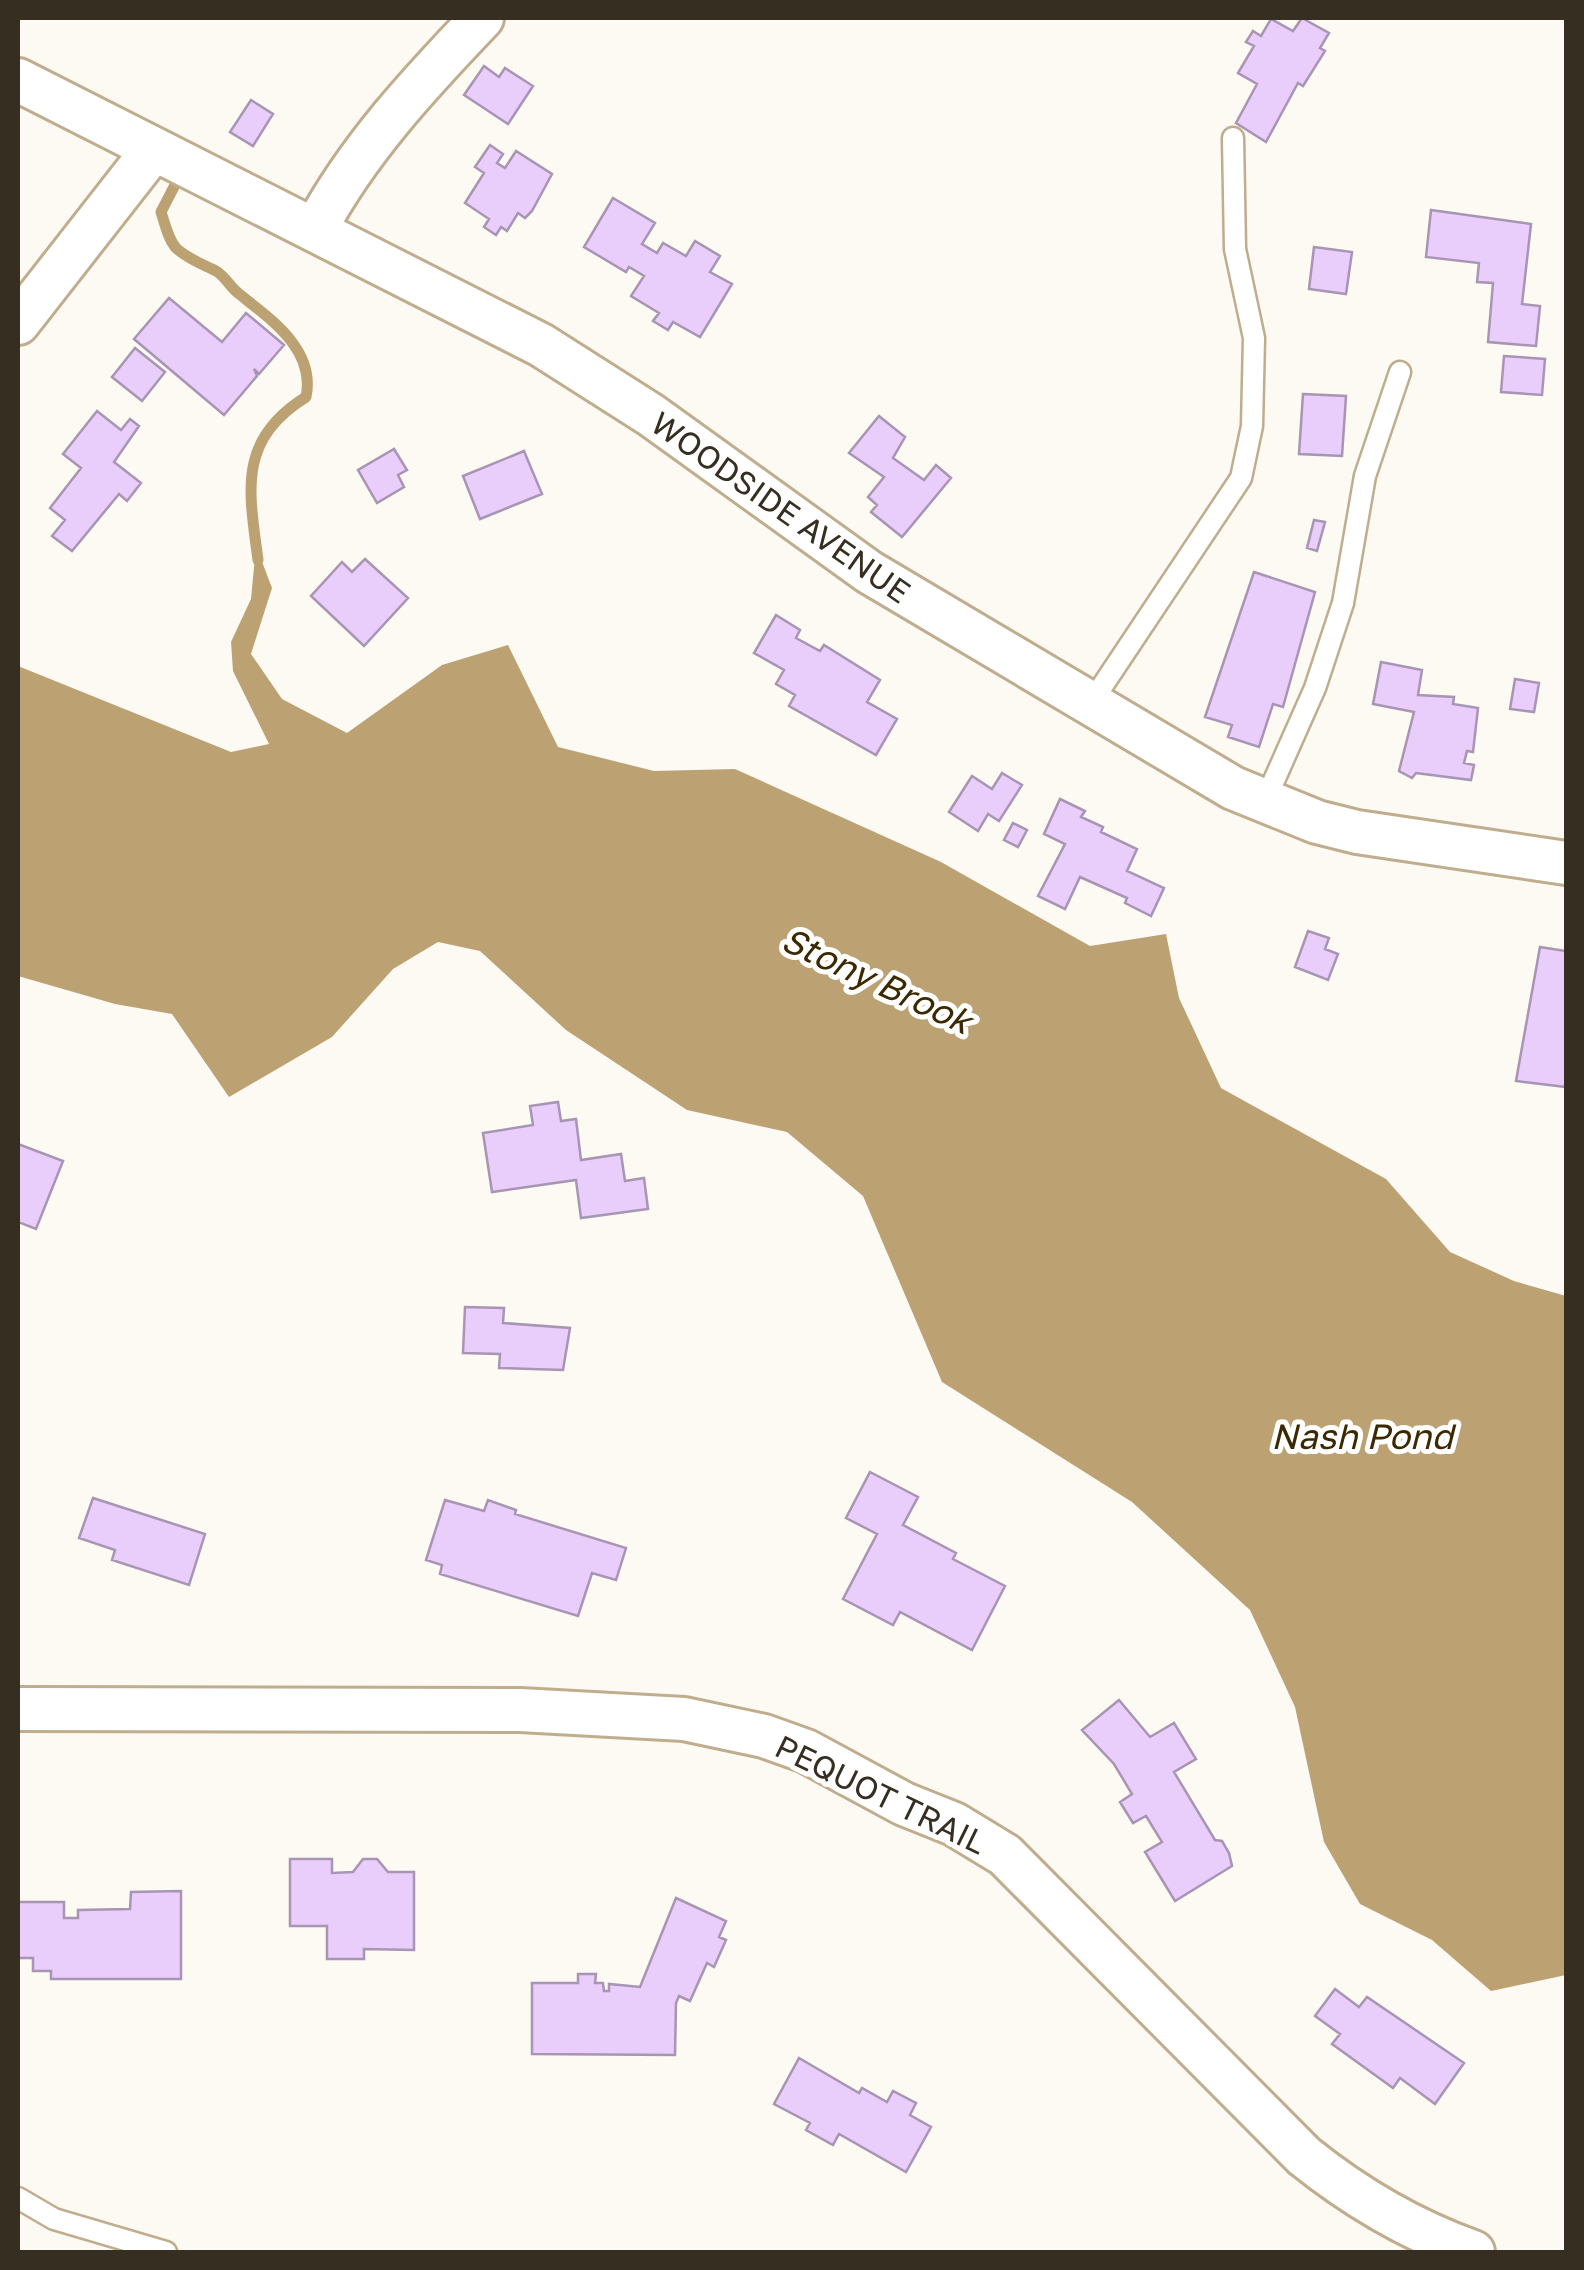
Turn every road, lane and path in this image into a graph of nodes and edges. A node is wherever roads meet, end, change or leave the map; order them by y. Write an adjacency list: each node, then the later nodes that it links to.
1 (482, 18): 5 (street)
2 (18, 80): 4 (street, WOODSIDE AVENUE)
3 (1233, 138): 8 (lane)
4 (154, 149): 5 (street, WOODSIDE AVENUE); 6 (street)
5 (316, 228): 8 (street, WOODSIDE AVENUE)
6 (18, 323)
7 (1400, 372): 9 (lane)
8 (1089, 706): 9 (street, WOODSIDE AVENUE)
9 (1264, 803): 10 (street, WOODSIDE AVENUE)
10 (1566, 863)
11 (18, 1709): 14 (street, PEQUOT TRAIL)
12 (18, 2198): 13 (lane)
13 (166, 2252)
14 (1473, 2252)

